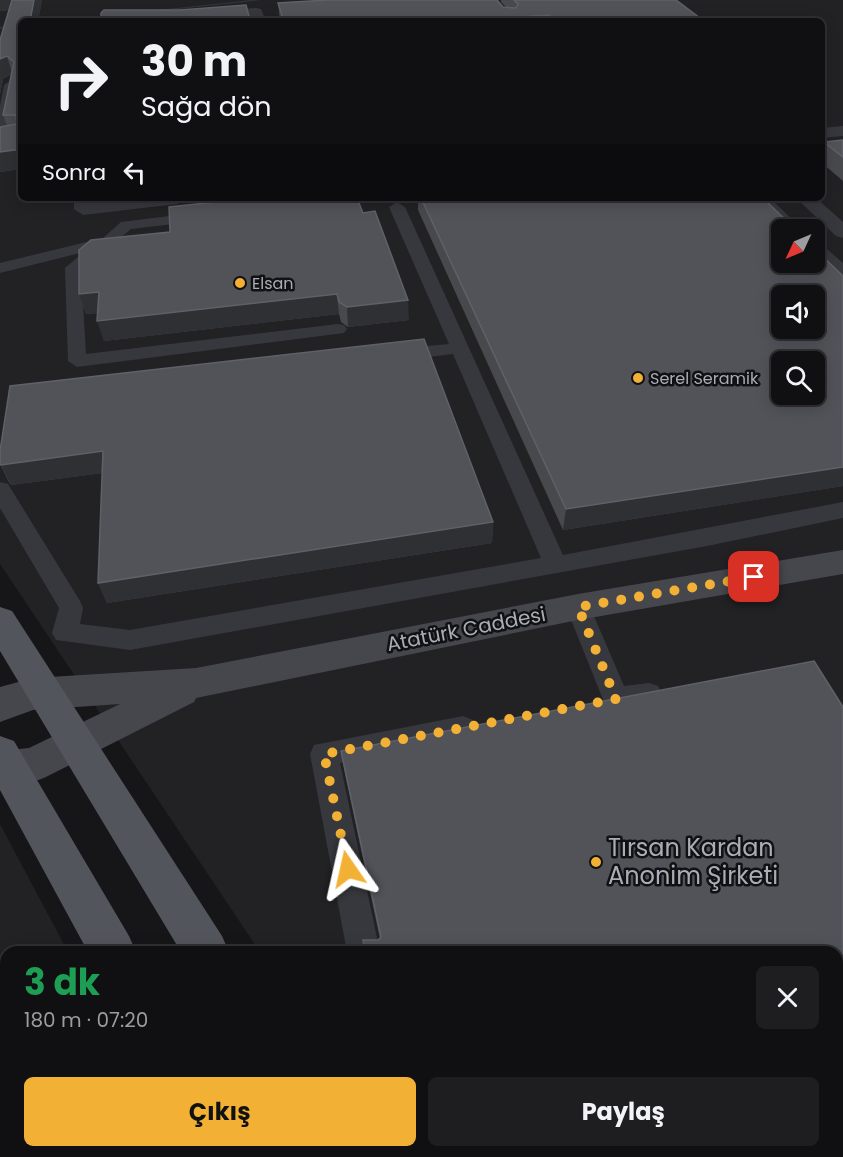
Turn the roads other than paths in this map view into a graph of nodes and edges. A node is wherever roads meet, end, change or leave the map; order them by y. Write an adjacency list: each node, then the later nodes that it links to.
1 (169, 18): 2 (street)
2 (258, 18)
3 (10, 79): 6 (street)
4 (843, 131): 5 (street)
5 (825, 133)
6 (18, 139)
7 (83, 201): 11 (street)
8 (152, 201): 11 (street)
9 (764, 201): 14 (street)
10 (808, 201): 16 (street)
11 (126, 204): 15 (street)
12 (397, 207): 22 (street)
13 (218, 215): 15 (street)
14 (784, 219)
15 (126, 225): 17 (street)
16 (843, 232)
17 (109, 241): 19 (street); 21 (street)
18 (825, 256): 20 (street)
19 (0, 268)
20 (843, 272)
21 (338, 329)
22 (459, 348): 23 (street); 27 (street)
23 (376, 358)
24 (0, 489): 27 (street)
25 (843, 510): 27 (street)
26 (843, 562): 28 (main road, Atatürk Caddesi)
27 (556, 565)
28 (578, 607): 30 (main road, Atatürk Caddesi); 31 (street)
29 (0, 621): 32 (main road)
30 (196, 683): 32 (main road); 35 (main road)
31 (672, 690)
32 (45, 693): 33 (main road); 35 (main road)
33 (0, 706)
34 (488, 723): 39 (street)
35 (76, 744): 36 (main road); 38 (main road)
36 (4, 759): 37 (main road)
37 (110, 946)
38 (202, 946)
39 (362, 946)

